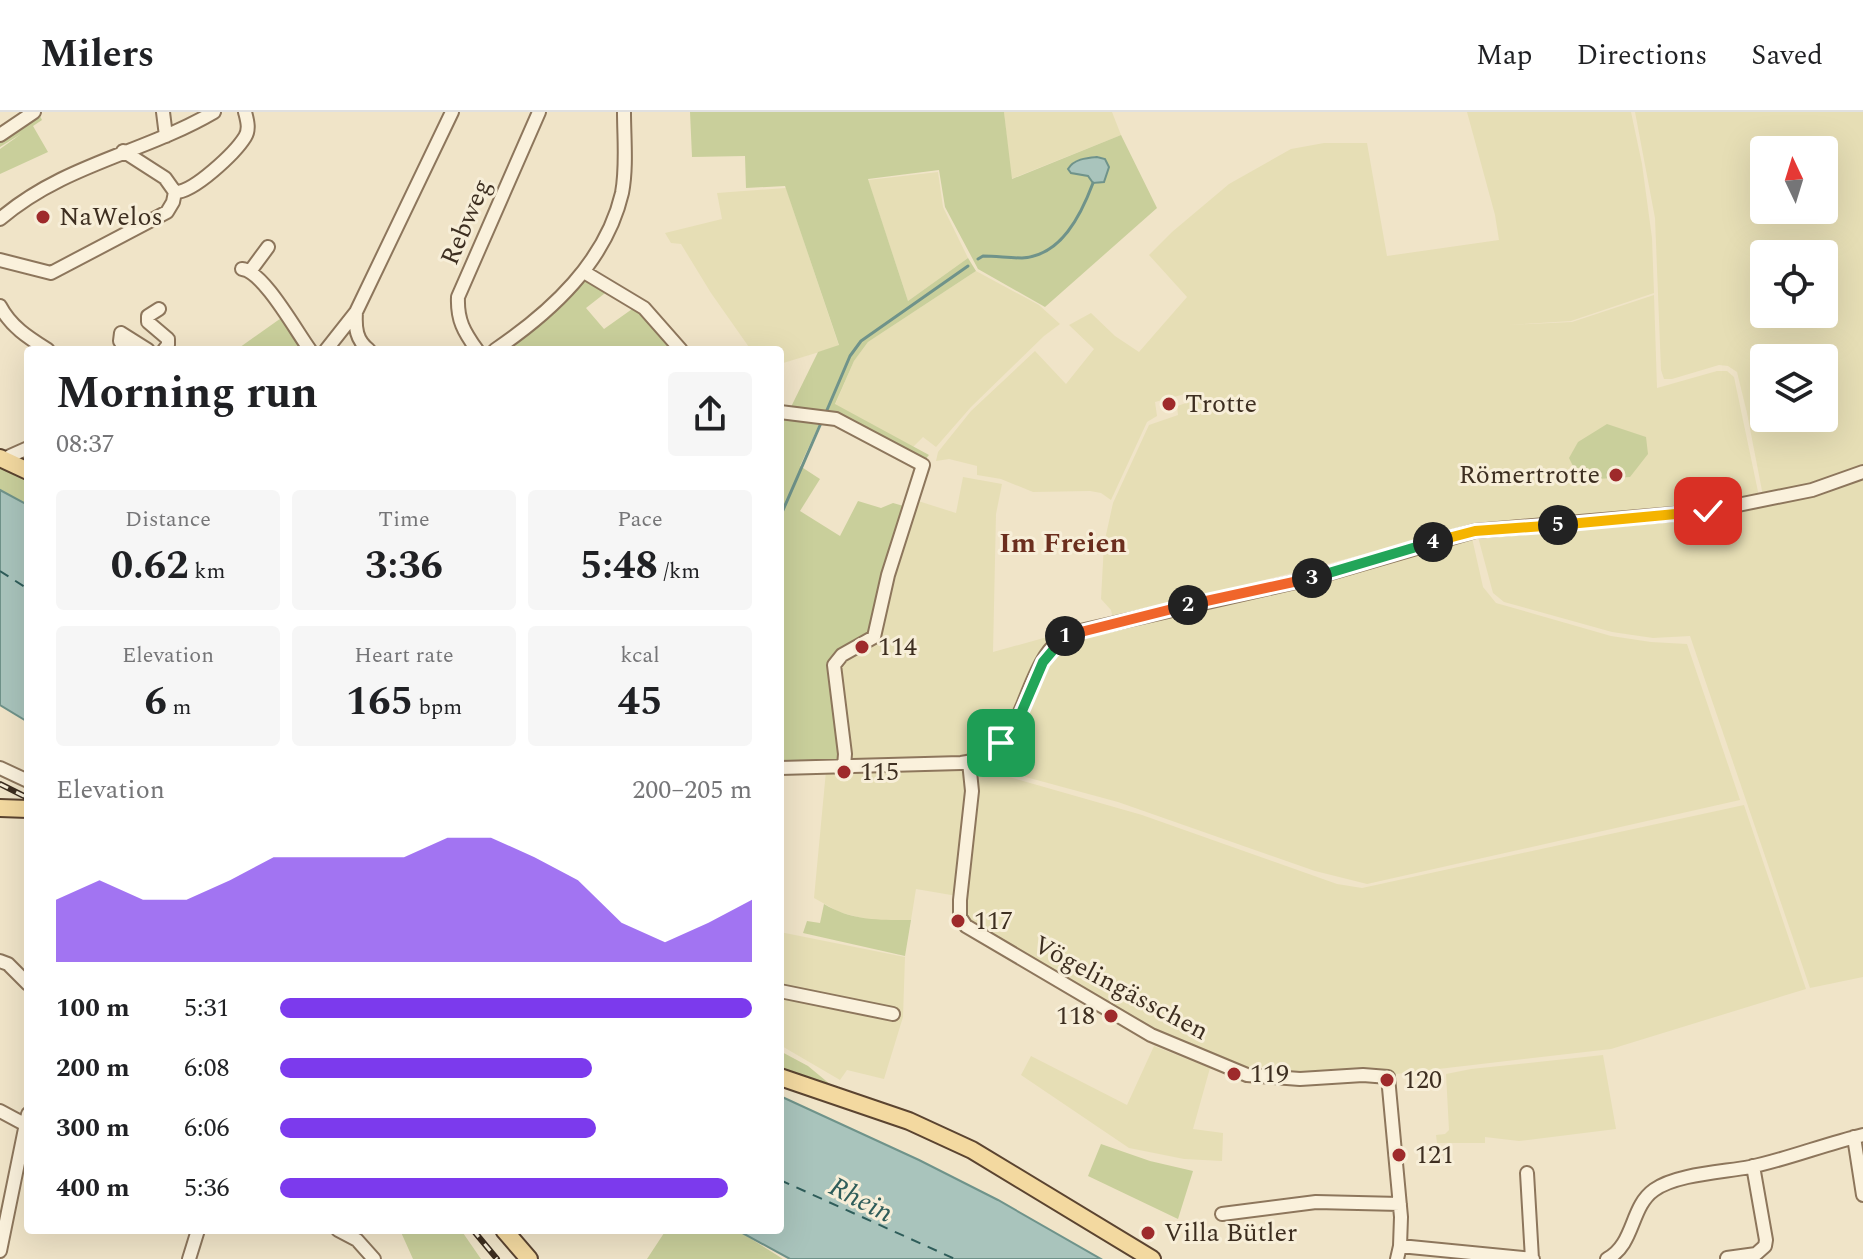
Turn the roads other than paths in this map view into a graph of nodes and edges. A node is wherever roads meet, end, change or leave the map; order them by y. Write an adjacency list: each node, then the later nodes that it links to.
1 (34, 112): 8 (street)
2 (163, 112): 9 (street)
3 (214, 112): 9 (street)
4 (245, 112): 11 (street)
5 (452, 112): 18 (street)
6 (539, 112): 26 (street, Rebweg)
7 (624, 112): 15 (street)
8 (0, 135)
9 (166, 136): 10 (street)
10 (123, 151): 11 (street); 12 (street)
11 (175, 192): 14 (street)
12 (0, 219)
13 (268, 247): 23 (street)
14 (0, 260)
15 (584, 272): 27 (street); 28 (street)
16 (0, 306): 19 (street)
17 (159, 309): 22 (street)
18 (356, 312): 24 (street); 25 (street)
19 (42, 346)
20 (124, 346): 21 (street)
21 (142, 346)
22 (167, 346)
23 (307, 346)
24 (329, 346)
25 (363, 346)
26 (474, 346)
27 (501, 346)
28 (677, 346)
29 (784, 412): 35 (street)
30 (24, 450): 31 (street)
31 (4, 460): 32 (main road)
32 (24, 469)
33 (1863, 472): 34 (street)
34 (969, 762): 35 (street); 53 (street, Vögelingässchen)
35 (844, 766): 37 (street)
36 (0, 768): 38 (street)
37 (784, 768)
38 (24, 779)
39 (0, 808): 40 (main road)
40 (24, 809)
41 (0, 961): 42 (street)
42 (24, 980)
43 (784, 992): 44 (street)
44 (893, 1014)
45 (784, 1078): 64 (main road)
46 (0, 1111): 47 (street)
47 (24, 1121)
48 (24, 1136): 58 (street)
49 (1858, 1136): 50 (street); 52 (street)
50 (1753, 1166): 60 (street); 66 (street)
51 (1527, 1173): 65 (street)
52 (1863, 1195)
53 (1400, 1204): 54 (street); 59 (street, Vögelingässchen)
54 (1222, 1214)
55 (197, 1234): 61 (street)
56 (346, 1234): 62 (street)
57 (507, 1234): 63 (main road)
58 (0, 1251)
59 (1398, 1252): 65 (street)
60 (1727, 1258)
61 (189, 1259)
62 (374, 1259)
63 (529, 1259)
64 (1152, 1259)
65 (1533, 1259)
66 (1609, 1259)

